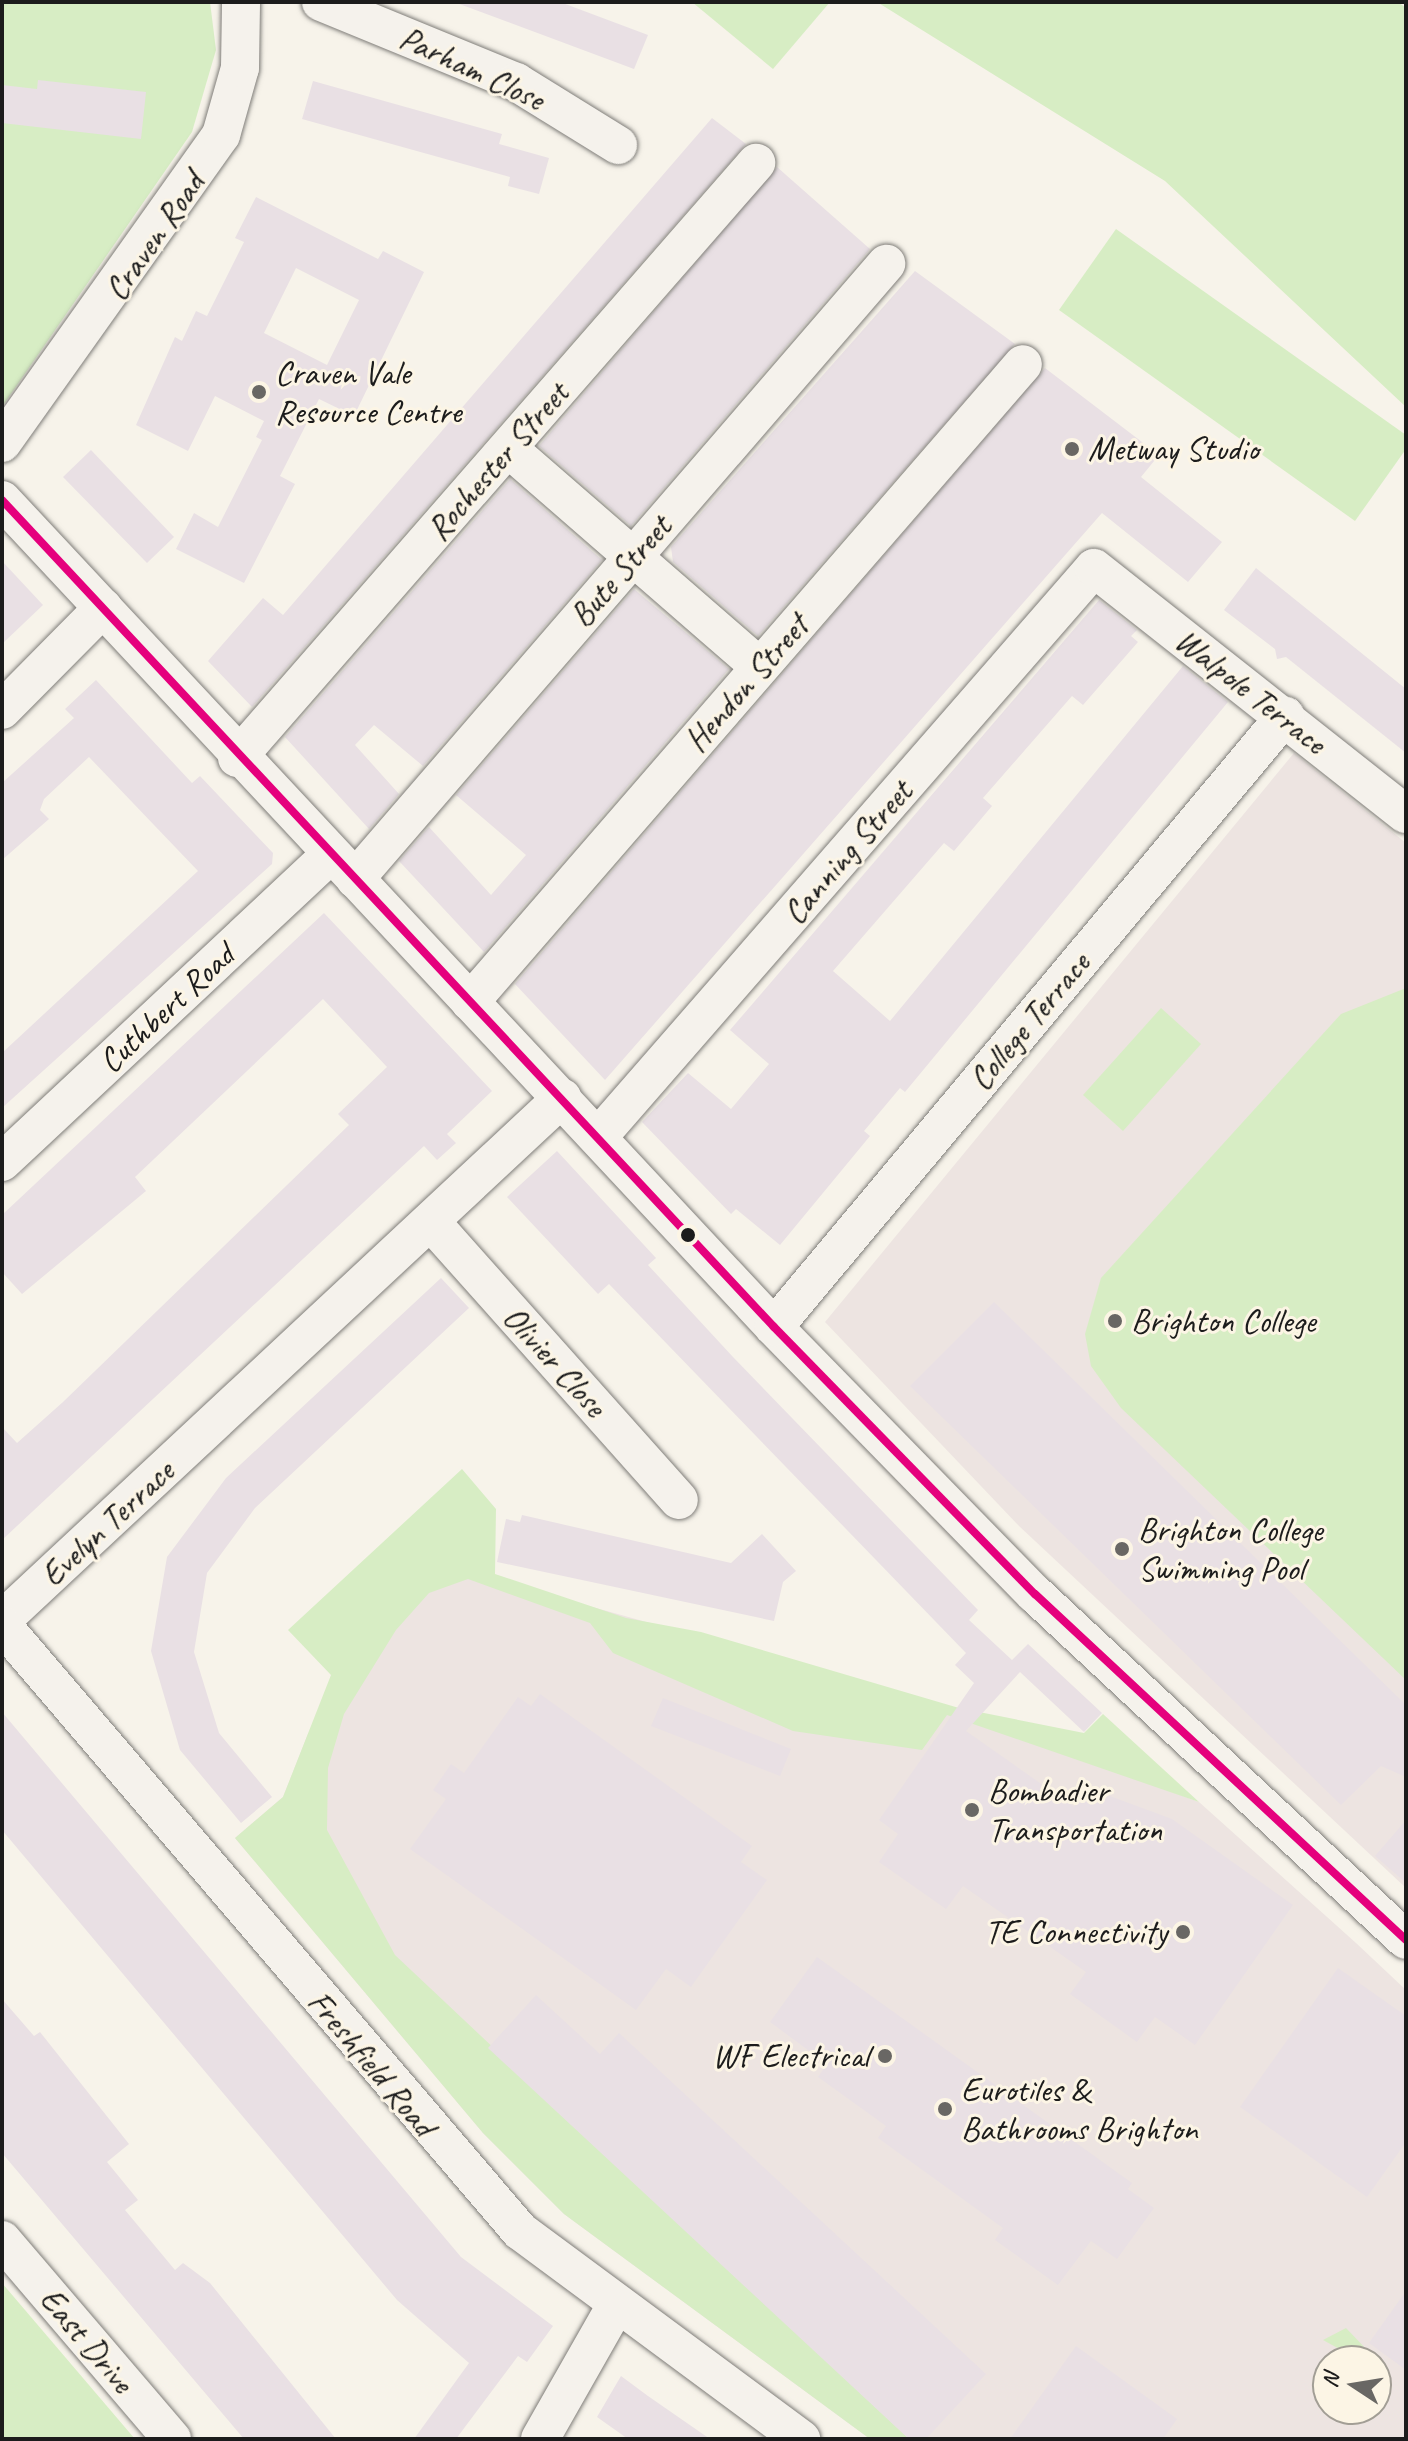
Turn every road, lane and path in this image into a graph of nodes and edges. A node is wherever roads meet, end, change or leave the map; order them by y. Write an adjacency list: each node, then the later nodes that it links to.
1 (241, 2): 7 (street, Craven Road)
2 (321, 2): 3 (street, Parham Close)
3 (618, 145)
4 (756, 163): 8 (street, Rochester Street)
5 (886, 264): 10 (street, Bute Street)
6 (1023, 364): 13 (street, Hendon Street)
7 (2, 443)
8 (509, 449): 10 (street); 16 (street, Rochester Street)
9 (2, 500): 12 (street)
10 (633, 556): 13 (street); 18 (street, Bute Street)
11 (1094, 568): 15 (street, Walpole Terrace); 21 (street, Canning Street)
12 (103, 608): 14 (street); 16 (street)
13 (760, 667): 19 (street, Hendon Street)
14 (2, 710)
15 (1285, 716): 17 (street, Walpole Terrace); 24 (street, College Terrace)
16 (237, 758): 18 (street)
17 (1406, 814)
18 (342, 867): 19 (street); 22 (street, Cuthbert Road)
19 (470, 1002): 20 (street)
20 (562, 1098): 21 (street); 23 (street, Evelyn Terrace)
21 (599, 1136): 24 (street)
22 (2, 1162)
23 (432, 1223): 25 (street, Olivier Close); 26 (street, Evelyn Terrace)
24 (774, 1327): 27 (street)
25 (679, 1500)
26 (3, 1627): 29 (street, Freshfield Road)
27 (1406, 1940)
28 (2, 2240): 30 (street, East Drive)
29 (616, 2305): 31 (street); 32 (street, Freshfield Road)
30 (172, 2439)
31 (540, 2439)
32 (801, 2439)

